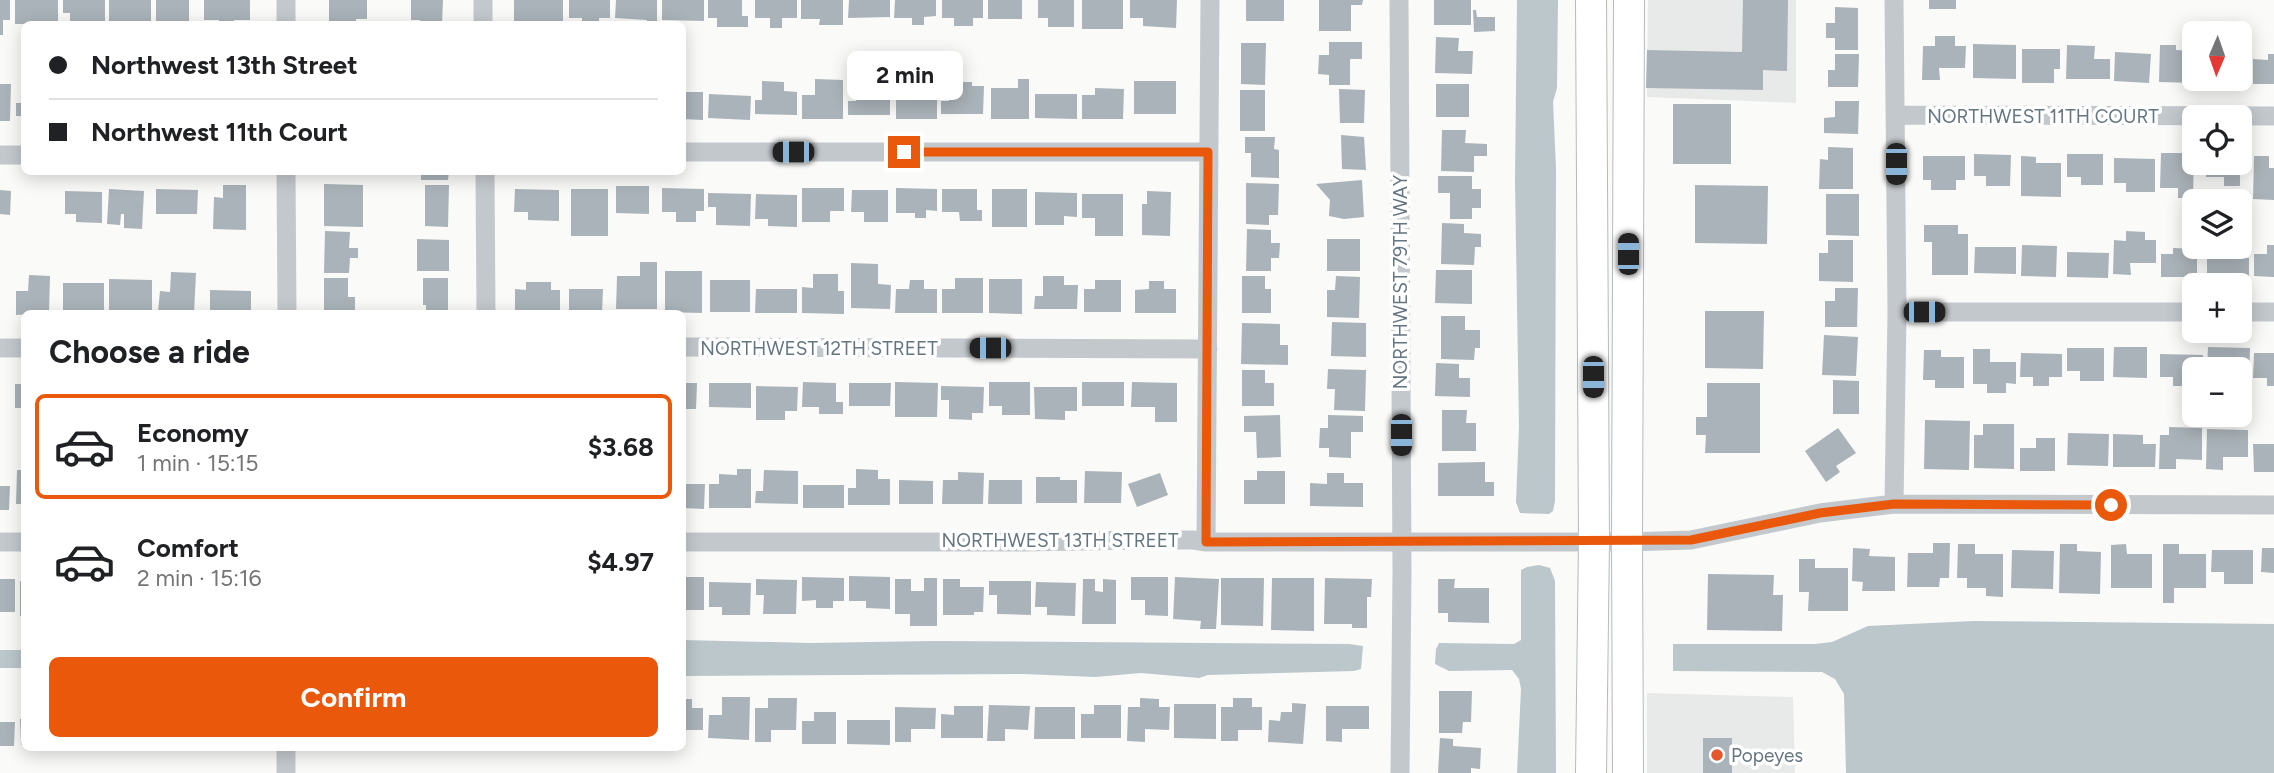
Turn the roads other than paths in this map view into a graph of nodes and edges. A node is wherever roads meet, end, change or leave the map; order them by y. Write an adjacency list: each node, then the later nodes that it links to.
1 (286, 0): 8 (street)
2 (483, 0): 9 (street)
3 (1210, 0): 13 (street)
4 (1399, 0): 30 (street, NORTHWEST 79TH WAY)
5 (1591, 0): 31 (main road)
6 (1629, 0): 36 (main road)
7 (1894, 0): 10 (street)
8 (286, 21)
9 (483, 21)
10 (1896, 115): 11 (street, NORTHWEST 11TH COURT); 20 (street)
11 (2274, 116)
12 (686, 152): 13 (street)
13 (1208, 152): 27 (street)
14 (0, 155): 15 (street)
15 (21, 155)
16 (286, 175): 18 (street)
17 (485, 175): 19 (street)
18 (287, 310)
19 (486, 310)
20 (1898, 312): 21 (street); 28 (street)
21 (2182, 312)
22 (2252, 312): 23 (street)
23 (2274, 312)
24 (686, 347): 27 (street, NORTHWEST 12TH STREET)
25 (0, 348): 26 (street)
26 (21, 348)
27 (1208, 349): 35 (street)
28 (1894, 504): 29 (street, NORTHWEST 13TH STREET); 36 (street, NORTHWEST 13TH STREET)
29 (2274, 505)
30 (1401, 541): 31 (street, NORTHWEST 13TH STREET); 35 (street, NORTHWEST 13TH STREET); 39 (street, NORTHWEST 79TH WAY)
31 (1594, 541): 36 (street, NORTHWEST 13TH STREET); 40 (main road)
32 (0, 542): 33 (street)
33 (21, 542)
34 (686, 542): 35 (street, NORTHWEST 13TH STREET)
35 (1206, 542)
36 (1627, 542): 41 (main road)
37 (286, 751): 38 (street)
38 (286, 773)
39 (1400, 773)
40 (1591, 773)
41 (1628, 773)

